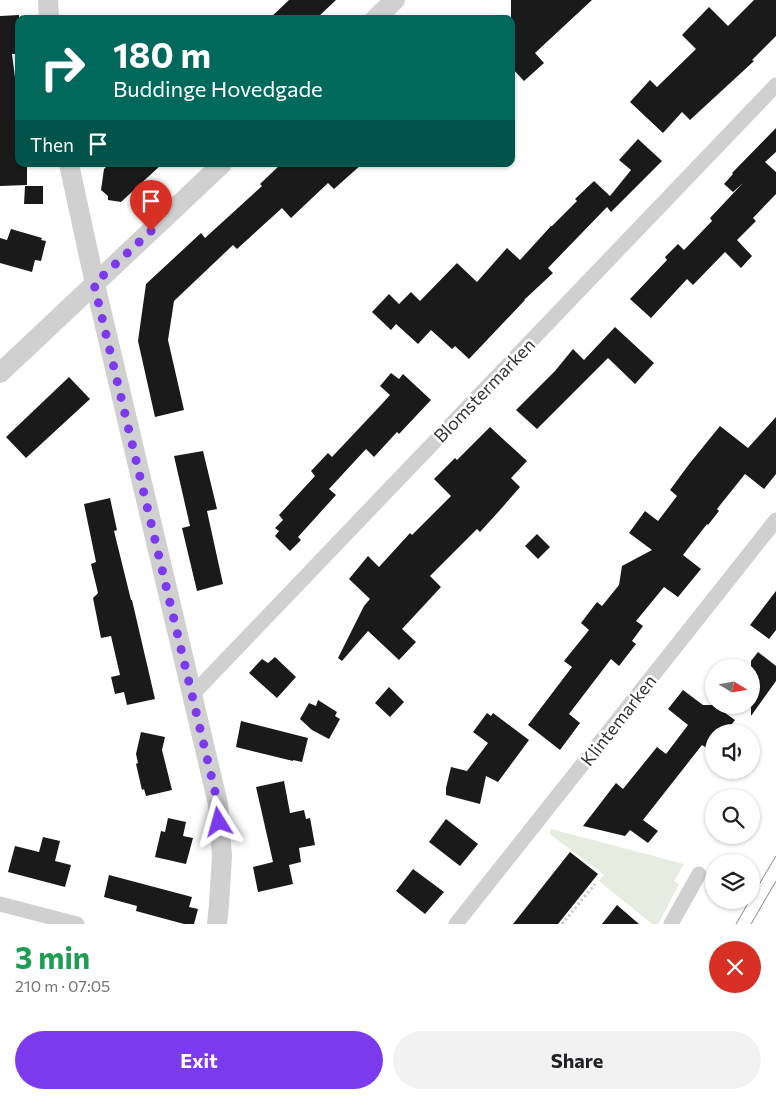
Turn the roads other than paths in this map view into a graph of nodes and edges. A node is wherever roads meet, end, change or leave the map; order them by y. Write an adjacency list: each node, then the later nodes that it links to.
1 (48, 0): 3 (street)
2 (395, 0): 4 (street)
3 (49, 15)
4 (379, 15)
5 (776, 85): 11 (street, Blomstermarken)
6 (70, 167): 8 (street)
7 (219, 167): 8 (street)
8 (94, 284): 9 (street); 11 (street)
9 (0, 373)
10 (776, 520): 14 (street, Klintemarken)
11 (192, 696): 16 (street)
12 (699, 874): 17 (street)
13 (0, 904): 15 (street)
14 (460, 923)
15 (77, 924)
16 (217, 924)
17 (670, 924)

